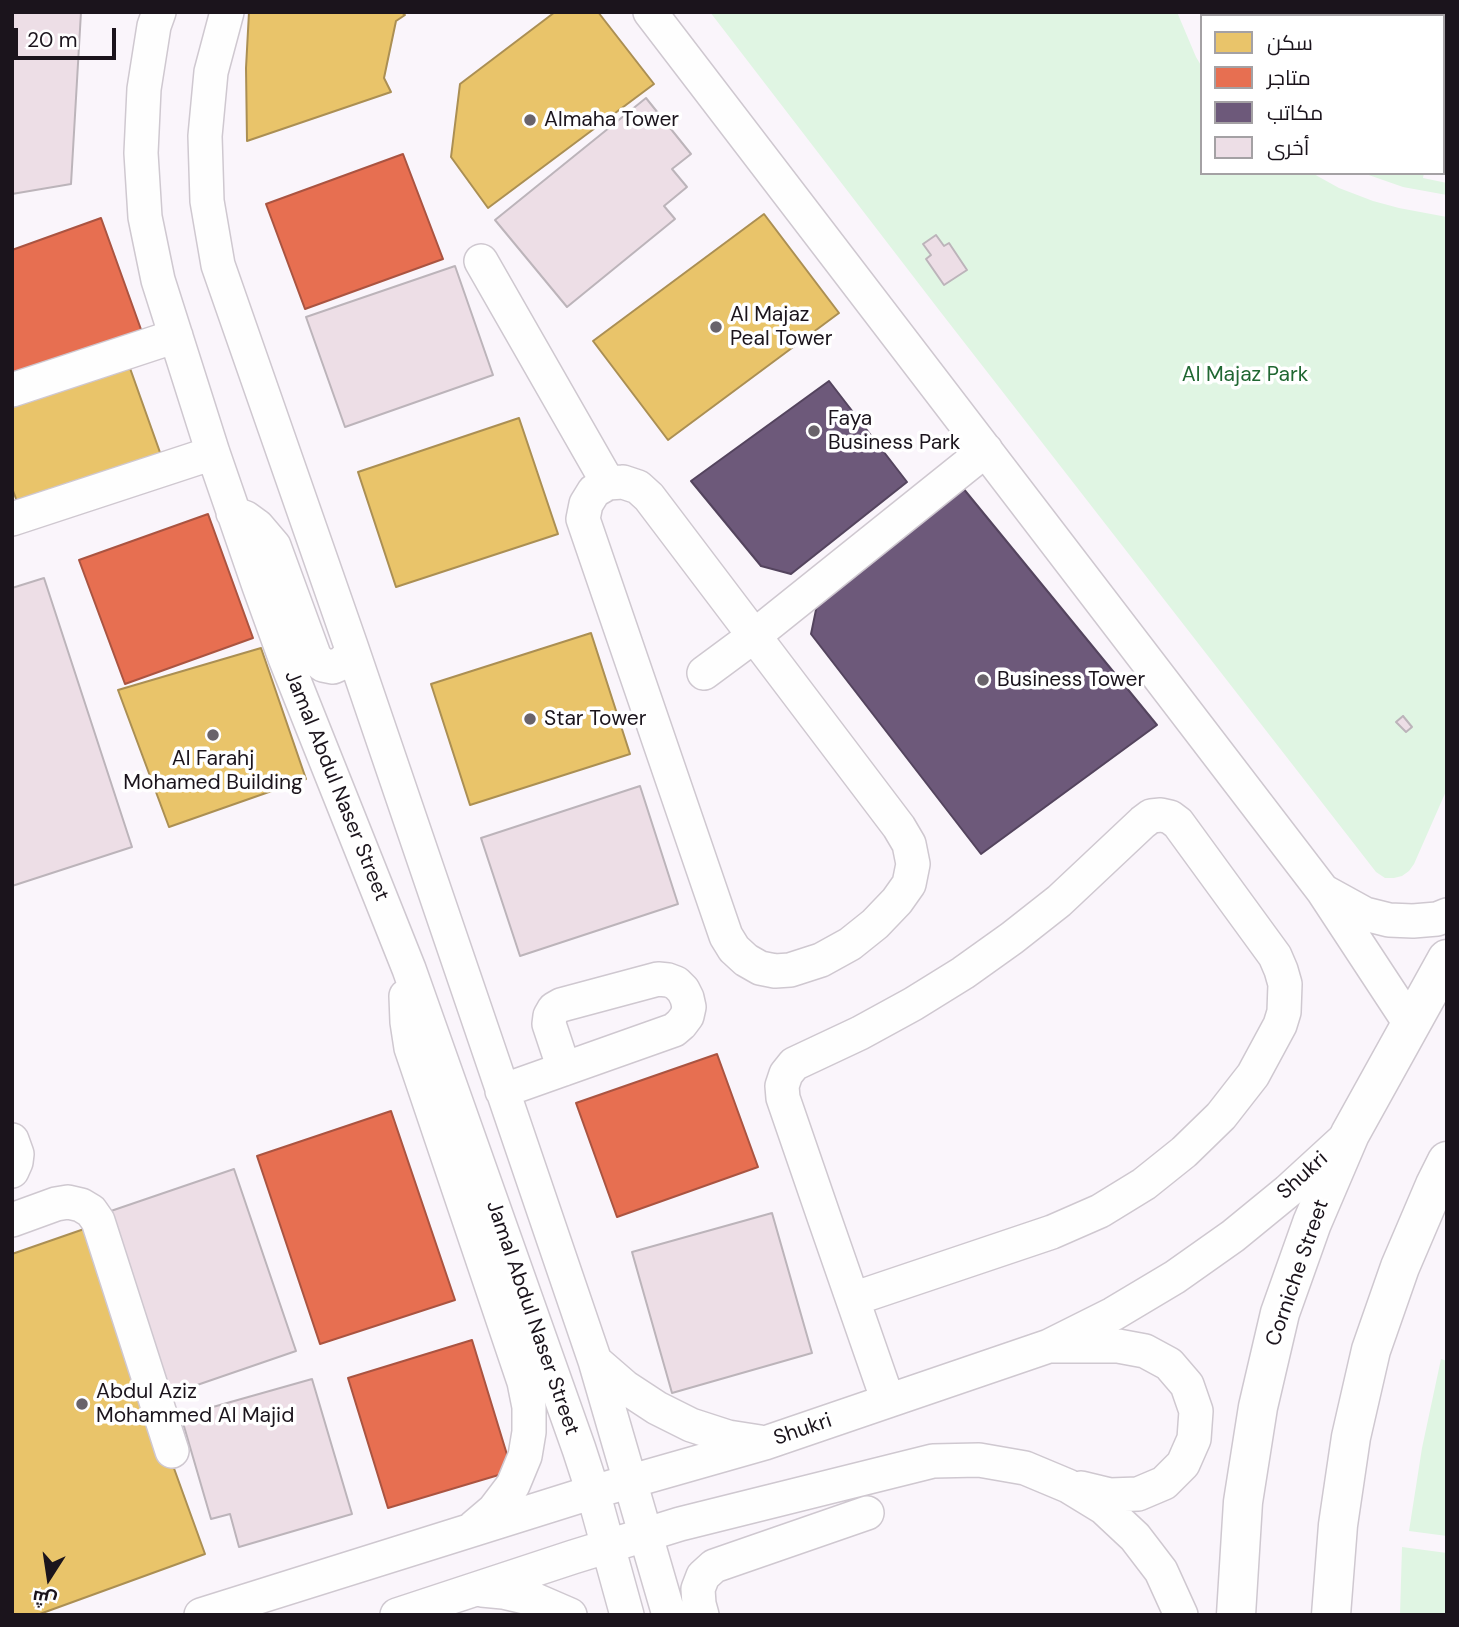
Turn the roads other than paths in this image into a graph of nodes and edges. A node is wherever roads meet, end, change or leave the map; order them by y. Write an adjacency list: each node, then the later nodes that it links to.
1 (159, 12): 5 (street, Jamal Abdul Naser Street)
2 (227, 12): 13 (street, Jamal Abdul Naser Street)
3 (650, 12): 7 (street)
4 (481, 261): 9 (street)
5 (176, 336): 6 (street); 8 (street, Jamal Abdul Naser Street)
6 (12, 390)
7 (986, 450): 12 (street); 15 (street)
8 (213, 453): 10 (street, Jamal Abdul Naser Street); 11 (street)
9 (608, 483): 12 (street); 12 (street)
10 (233, 513): 13 (street); 18 (street, Jamal Abdul Naser Street)
11 (12, 519)
12 (754, 636): 14 (street)
13 (351, 646): 21 (street, Jamal Abdul Naser Street)
14 (704, 673)
15 (1323, 891): 16 (street); 19 (street)
16 (1447, 915)
17 (1447, 959): 19 (main road, Corniche Street)
18 (409, 970): 35 (street, Jamal Abdul Naser Street); 37 (street)
19 (1411, 1025): 22 (main road, Corniche Street)
20 (564, 1069): 21 (street)
21 (502, 1091): 29 (street, Jamal Abdul Naser Street)
22 (1350, 1134): 28 (street, Shukri); 48 (main road, Corniche Street)
23 (12, 1140): 25 (street)
24 (1447, 1161): 49 (main road)
25 (12, 1171)
26 (12, 1220): 32 (street)
27 (853, 1299): 27 (street); 30 (street)
28 (1049, 1346): 30 (street, Shukri); 34 (street)
29 (595, 1361): 31 (street); 33 (street, Jamal Abdul Naser Street)
30 (888, 1401): 31 (street, Shukri)
31 (765, 1443): 33 (street, Shukri)
32 (173, 1451)
33 (631, 1482): 35 (street, Shukri); 38 (street, Jamal Abdul Naser Street)
34 (1068, 1486): 38 (street); 47 (street)
35 (593, 1492): 37 (street, Shukri); 39 (street, Jamal Abdul Naser Street)
36 (867, 1513): 46 (street)
37 (471, 1530): 41 (street, Shukri)
38 (645, 1535): 39 (street); 45 (street, Jamal Abdul Naser Street)
39 (608, 1546): 40 (street); 44 (street, Jamal Abdul Naser Street)
40 (472, 1589): 42 (street); 43 (street)
41 (201, 1615)
42 (397, 1615)
43 (570, 1615)
44 (627, 1615)
45 (669, 1615)
46 (702, 1615)
47 (1181, 1615)
48 (1236, 1615)
49 (1331, 1615)

